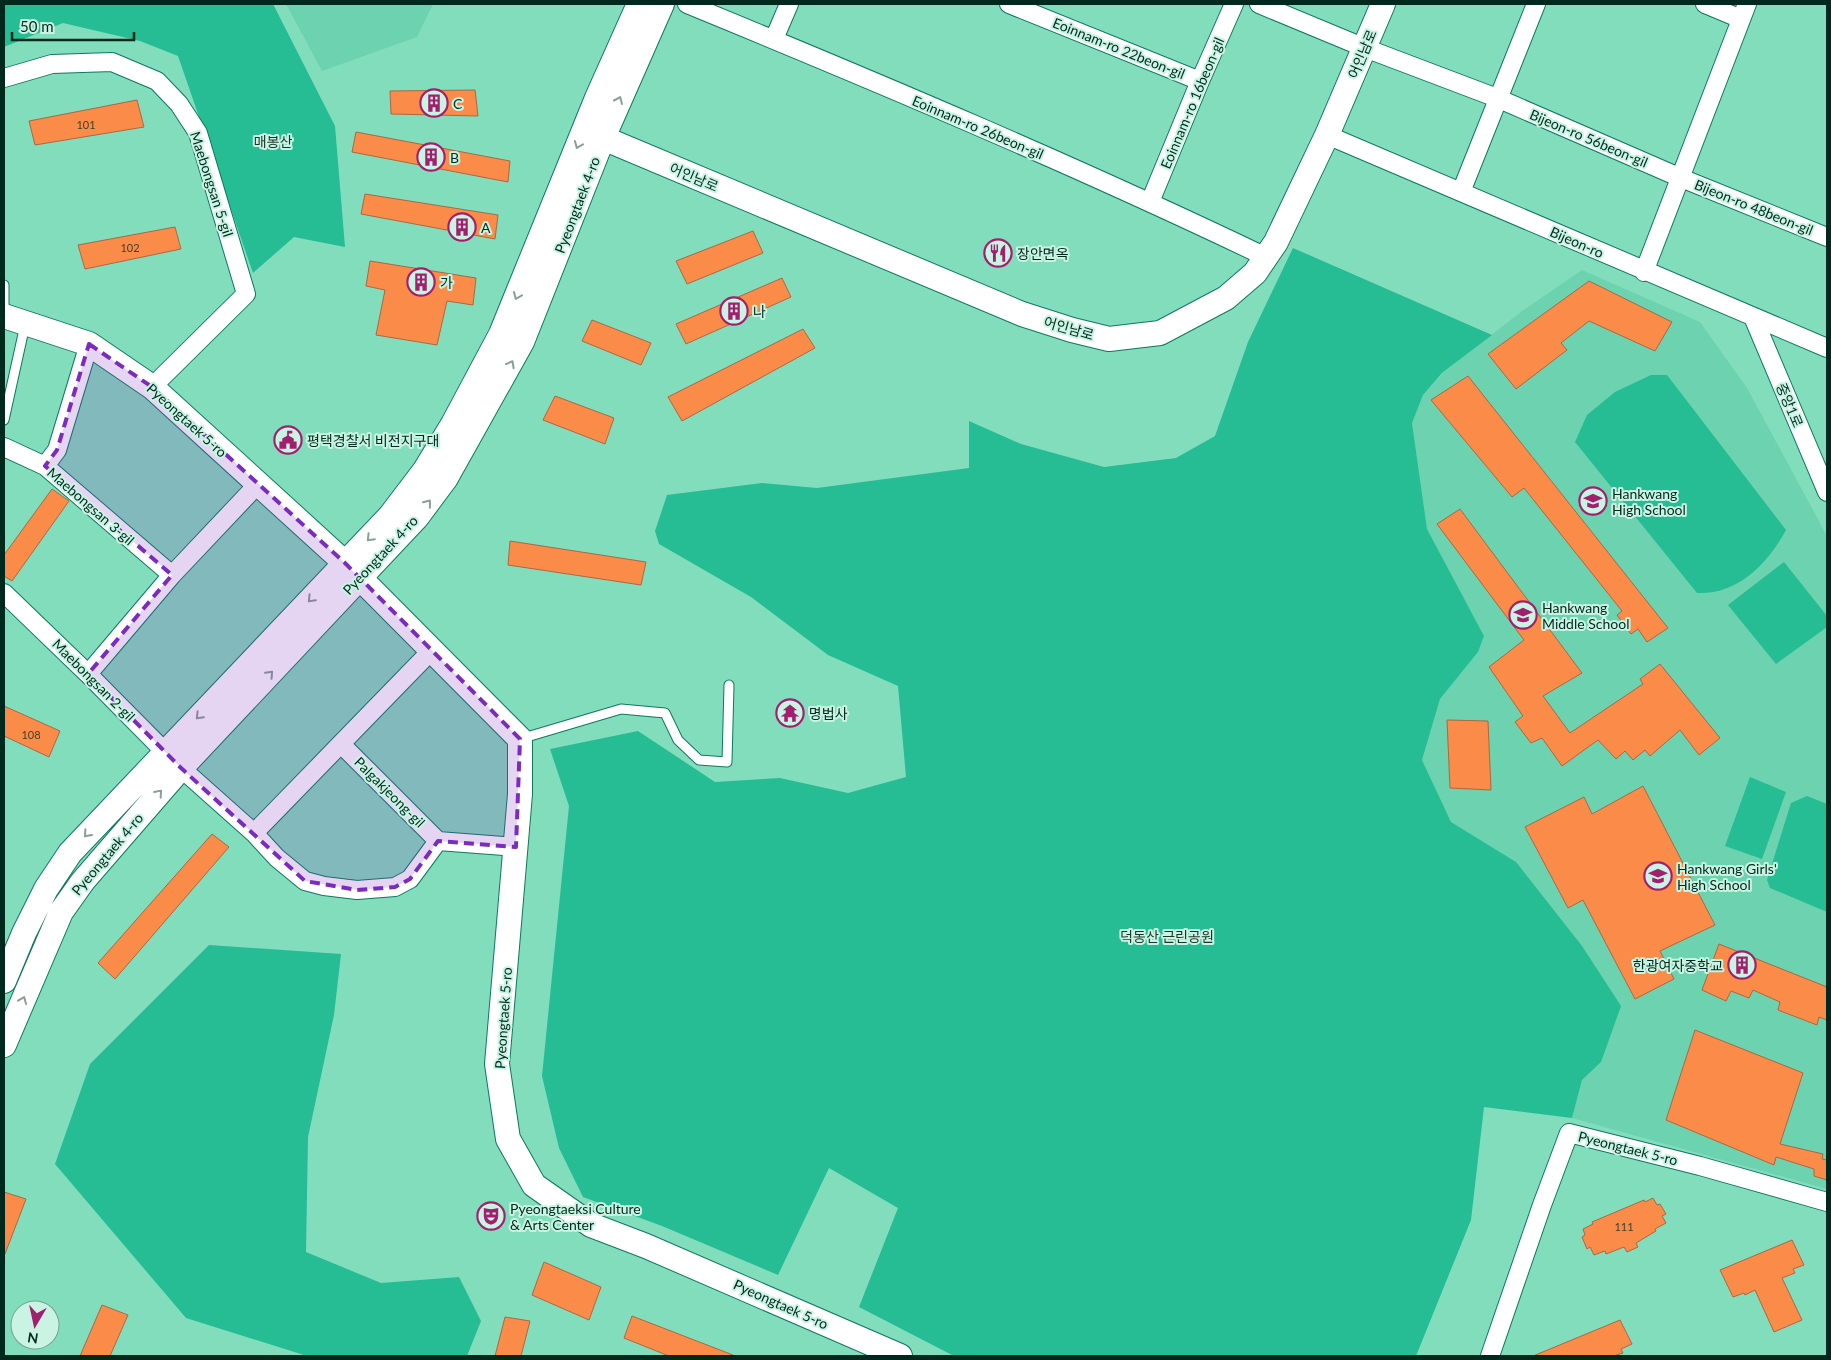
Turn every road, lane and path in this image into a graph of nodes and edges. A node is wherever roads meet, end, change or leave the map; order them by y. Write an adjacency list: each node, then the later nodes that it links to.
1 (639, 4): 37 (street, Pyeongtaek 4-ro, one-way to 37)
2 (662, 4): 18 (street, Pyeongtaek 4-ro, one-way to 2)
3 (687, 4): 12 (street, Eoinnam-ro 26beon-gil)
4 (789, 4): 12 (street)
5 (1009, 4): 15 (street, Eoinnam-ro 22beon-gil)
6 (1234, 4): 15 (street, Eoinnam-ro 16beon-gil)
7 (1259, 4): 13 (street)
8 (1383, 4): 13 (street, 어인남로)
9 (1536, 4): 16 (street)
10 (1705, 4): 11 (street)
11 (1744, 11): 19 (street)
12 (774, 39): 21 (street, Eoinnam-ro 26beon-gil)
13 (1365, 48): 16 (street, Bijeon-ro 56beon-gil); 17 (street, 어인남로)
14 (4, 78): 31 (street, Maebongsan 5-gil)
15 (1200, 81): 21 (street, Eoinnam-ro 16beon-gil)
16 (1497, 98): 19 (street, Bijeon-ro 56beon-gil); 20 (street)
17 (1327, 135): 20 (street, Bijeon-ro); 23 (street, 어인남로)
18 (603, 138): 23 (street, 어인남로); 37 (street, Pyeongtaek 4-ro, one-way to 18)
19 (1681, 178): 22 (street, Bijeon-ro 48beon-gil); 24 (street)
20 (1461, 192): 24 (street, Bijeon-ro)
21 (1150, 202): 23 (street, Eoinnam-ro 26beon-gil)
22 (1827, 236)
23 (1266, 257)
24 (1644, 272): 27 (street, Bijeon-ro)
25 (4, 285): 26 (lane)
26 (4, 308)
27 (1753, 318): 30 (street, Bijeon-ro); 36 (street, 중앙1로)
28 (15, 319): 29 (street, Pyeongtaek 5-ro); 32 (lane)
29 (89, 344): 31 (street, Pyeongtaek 5-ro); 34 (street)
30 (1827, 348)
31 (152, 387): 35 (street, Pyeongtaek 5-ro)
32 (4, 420)
33 (4, 447): 34 (street, Maebongsan 3-gil)
34 (46, 466): 38 (street, Maebongsan 3-gil)
35 (258, 484): 37 (street, Pyeongtaek 5-ro); 38 (street)
36 (1827, 492)
37 (352, 570): 40 (street, Pyeongtaek 5-ro); 45 (street, Pyeongtaek 4-ro)
38 (172, 575): 41 (street)
39 (4, 593): 41 (street, Maebongsan 2-gil)
40 (432, 650): 43 (street, Pyeongtaek 5-ro); 44 (street)
41 (88, 674): 45 (street, Maebongsan 2-gil)
42 (729, 685): 43 (lane)
43 (520, 739): 48 (street, Pyeongtaek 5-ro)
44 (341, 744): 46 (street); 47 (street, Palgakjeong-gil)
45 (173, 760): 46 (street); 49 (street, Pyeongtaek 4-ro, one-way to 49); 50 (street, Pyeongtaek 4-ro, one-way to 45)
46 (254, 833): 47 (street)
47 (438, 841): 48 (street)
48 (516, 847): 52 (street, Pyeongtaek 5-ro)
49 (4, 981)
50 (4, 1045)
51 (1827, 1202): 53 (street, Pyeongtaek 5-ro)
52 (900, 1356)
53 (1490, 1356)

